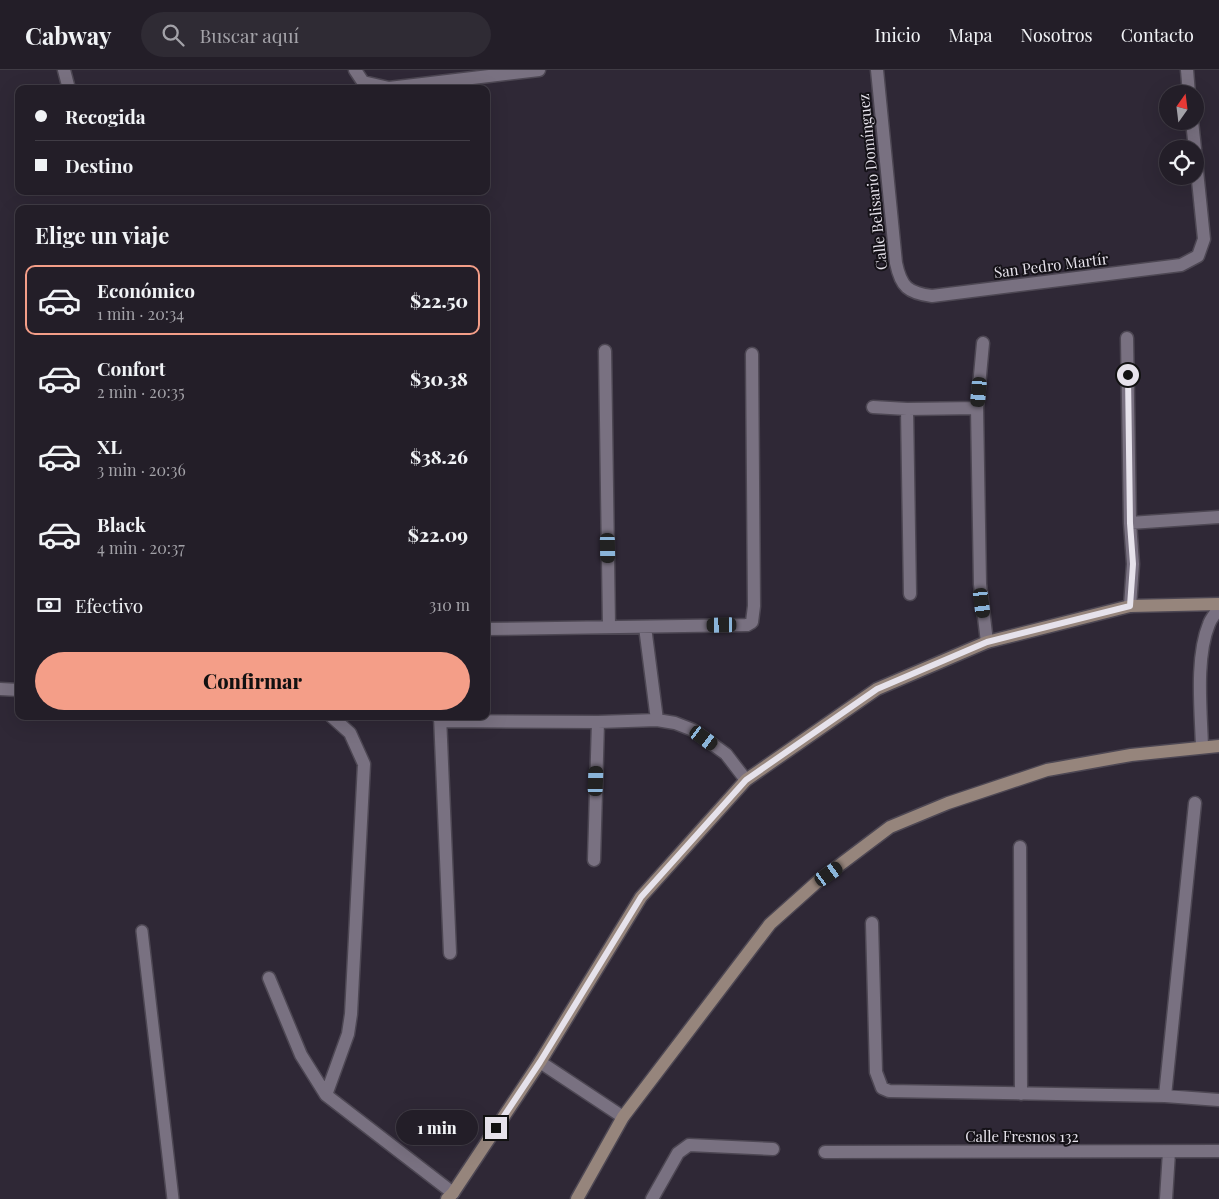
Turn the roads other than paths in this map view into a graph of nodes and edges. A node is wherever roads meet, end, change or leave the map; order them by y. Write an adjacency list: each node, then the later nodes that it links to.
1 (64, 70): 6 (street)
2 (355, 70): 7 (street)
3 (539, 70): 8 (street)
4 (877, 70): 11 (street, Calle Belisario Domínguez)
5 (1187, 70): 9 (street)
6 (68, 85)
7 (376, 85)
8 (414, 85)
9 (1188, 85)
10 (1199, 185): 11 (street, San Pedro Martír)
11 (906, 289)
12 (1128, 338): 20 (street)
13 (983, 343): 17 (street)
14 (605, 351): 24 (street)
15 (752, 354): 25 (street)
16 (873, 407): 18 (street)
17 (977, 408): 18 (street); 27 (street)
18 (907, 409): 21 (street)
19 (1219, 517): 20 (street)
20 (1130, 523): 22 (street)
21 (910, 594)
22 (1130, 606): 23 (main road); 27 (main road)
23 (1219, 606): 36 (street)
24 (609, 626): 25 (street); 26 (street)
25 (645, 627): 33 (street)
26 (490, 629)
27 (987, 642): 37 (main road)
28 (0, 689): 29 (street)
29 (15, 690)
30 (336, 720): 47 (street)
31 (440, 720): 43 (street)
32 (490, 720): 34 (street)
33 (657, 720): 34 (street); 37 (street)
34 (598, 722): 40 (street)
35 (1219, 746): 36 (main road)
36 (1202, 747): 50 (main road)
37 (746, 780): 45 (main road)
38 (1195, 803): 48 (street)
39 (1020, 847): 46 (street)
40 (594, 860)
41 (872, 923): 46 (street)
42 (142, 932): 56 (lane)
43 (450, 953)
44 (269, 978): 47 (street)
45 (540, 1062): 50 (street); 55 (main road)
46 (1021, 1094): 48 (street)
47 (326, 1095): 55 (street)
48 (1165, 1096): 49 (street)
49 (1219, 1100)
50 (622, 1117): 57 (main road)
51 (773, 1149): 58 (street)
52 (1219, 1151): 54 (street, Calle Fresnos 132)
53 (824, 1152): 54 (street, Calle Fresnos 132)
54 (1169, 1152): 59 (street)
55 (450, 1196)
56 (174, 1199)
57 (577, 1199)
58 (652, 1199)
59 (1166, 1199)

